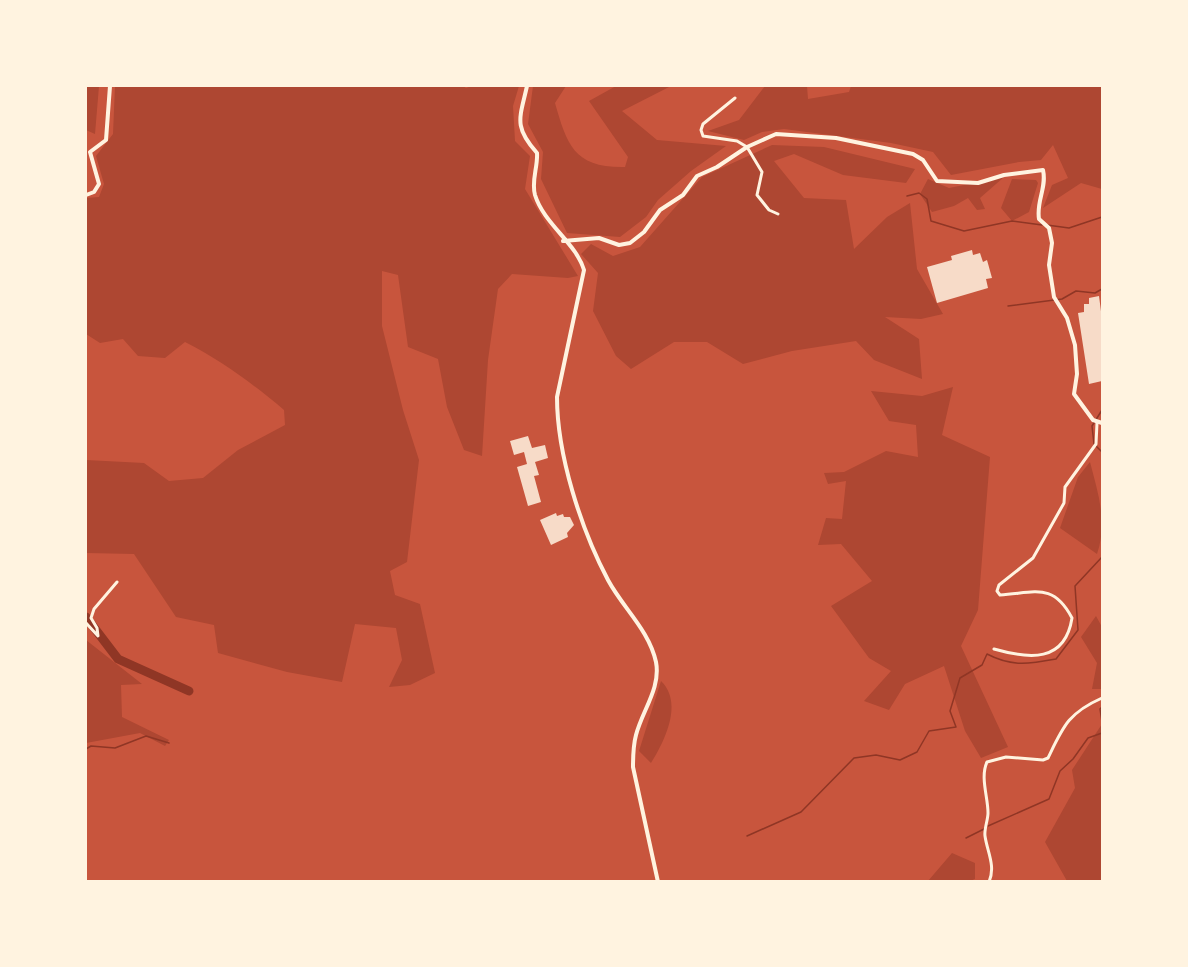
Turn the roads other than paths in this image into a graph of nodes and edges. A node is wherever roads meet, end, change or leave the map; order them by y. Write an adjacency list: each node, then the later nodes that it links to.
1 (110, 86): 5 (street)
2 (527, 86): 7 (street)
3 (735, 98): 4 (street)
4 (747, 147): 6 (street); 7 (street); 8 (street)
5 (86, 195)
6 (778, 214)
7 (563, 241): 13 (street)
8 (1100, 423): 11 (street)
9 (117, 582): 10 (street)
10 (86, 623)
11 (994, 649)
12 (1102, 699): 14 (street)
13 (658, 882)
14 (989, 882)

